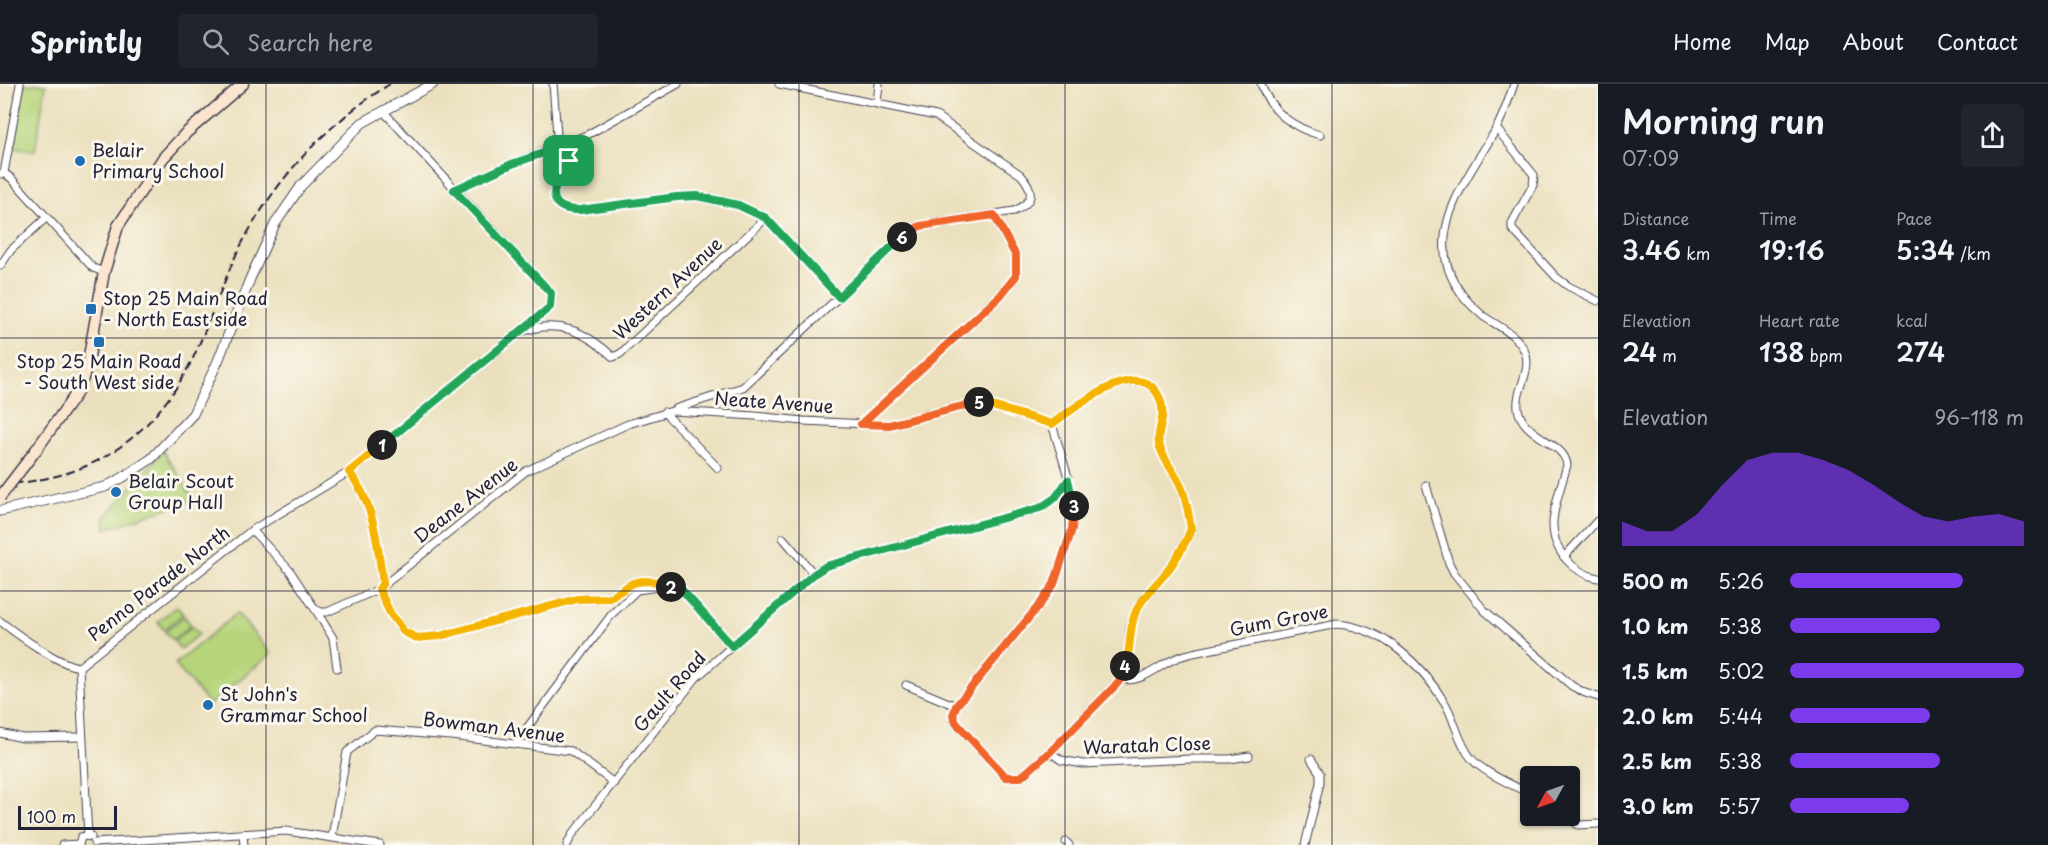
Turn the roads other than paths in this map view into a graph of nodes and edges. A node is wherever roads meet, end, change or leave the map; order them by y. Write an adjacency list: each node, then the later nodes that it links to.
1 (20, 84): 18 (street)
2 (243, 84): 24 (main road)
3 (432, 84): 11 (street)
4 (553, 84): 15 (street)
5 (678, 84): 13 (street)
6 (779, 84): 10 (street)
7 (879, 84): 10 (street)
8 (1260, 84): 14 (street)
9 (1514, 84): 12 (street)
10 (877, 103): 20 (street, Deane Avenue)
11 (383, 111): 19 (street, Penno Parade North); 36 (street)
12 (1497, 128): 26 (street); 40 (street)
13 (587, 135): 15 (street); 17 (street)
14 (1320, 135)
15 (558, 147): 16 (street)
16 (549, 151): 17 (street); 19 (street)
17 (569, 161): 22 (street)
18 (2, 174): 21 (street)
19 (454, 190): 27 (street, Penno Parade North)
20 (994, 215): 25 (street, Deane Avenue); 29 (street)
21 (46, 218): 23 (street); 24 (street)
22 (766, 218): 25 (street); 27 (street, Western Avenue)
23 (0, 266)
24 (104, 272): 35 (main road, bridge)
25 (839, 297): 28 (street, Deane Avenue)
26 (1598, 302)
27 (519, 332): 32 (street, Penno Parade North)
28 (666, 411): 29 (street, Neate Avenue); 31 (street); 43 (street, Deane Avenue)
29 (861, 424): 30 (street, Neate Avenue)
30 (1052, 424): 33 (street); 50 (street)
31 (718, 468)
32 (349, 472): 38 (street, Penno Parade North); 43 (street)
33 (1068, 480): 41 (street, Gault Road); 53 (street)
34 (1426, 485): 52 (street)
35 (0, 497)
36 (0, 511)
37 (1598, 520): 40 (street)
38 (252, 530): 45 (street); 48 (street, Penno Parade North)
39 (783, 538): 41 (street)
40 (1564, 557): 42 (street)
41 (814, 574): 47 (street, Gault Road)
42 (1598, 578)
43 (381, 586): 44 (street); 45 (street, Deane Avenue)
44 (666, 586): 47 (street); 56 (street)
45 (315, 609): 49 (street)
46 (0, 621): 48 (street)
47 (732, 646): 60 (street, Gault Road)
48 (78, 668): 55 (street)
49 (337, 668)
50 (1121, 679): 57 (street); 61 (street, Gum Grove)
51 (906, 685): 53 (street)
52 (1598, 697)
53 (956, 706): 57 (street)
54 (0, 733): 55 (street)
55 (82, 737): 65 (street)
56 (515, 744): 60 (street, Bowman Avenue); 66 (street, Bowman Avenue)
57 (1050, 752): 58 (street, Waratah Close)
58 (1249, 756)
59 (1311, 759): 74 (street)
60 (614, 783): 73 (street, Gault Road)
61 (1520, 788)
62 (1598, 824): 63 (street)
63 (1580, 825)
64 (243, 834): 66 (street); 69 (street); 71 (street)
65 (88, 836): 68 (street); 69 (street)
66 (332, 837): 67 (street)
67 (343, 842): 72 (street)
68 (79, 844): 70 (street)
69 (94, 844)
70 (62, 845)
71 (244, 845)
72 (380, 845)
73 (567, 845)
74 (1305, 845)

